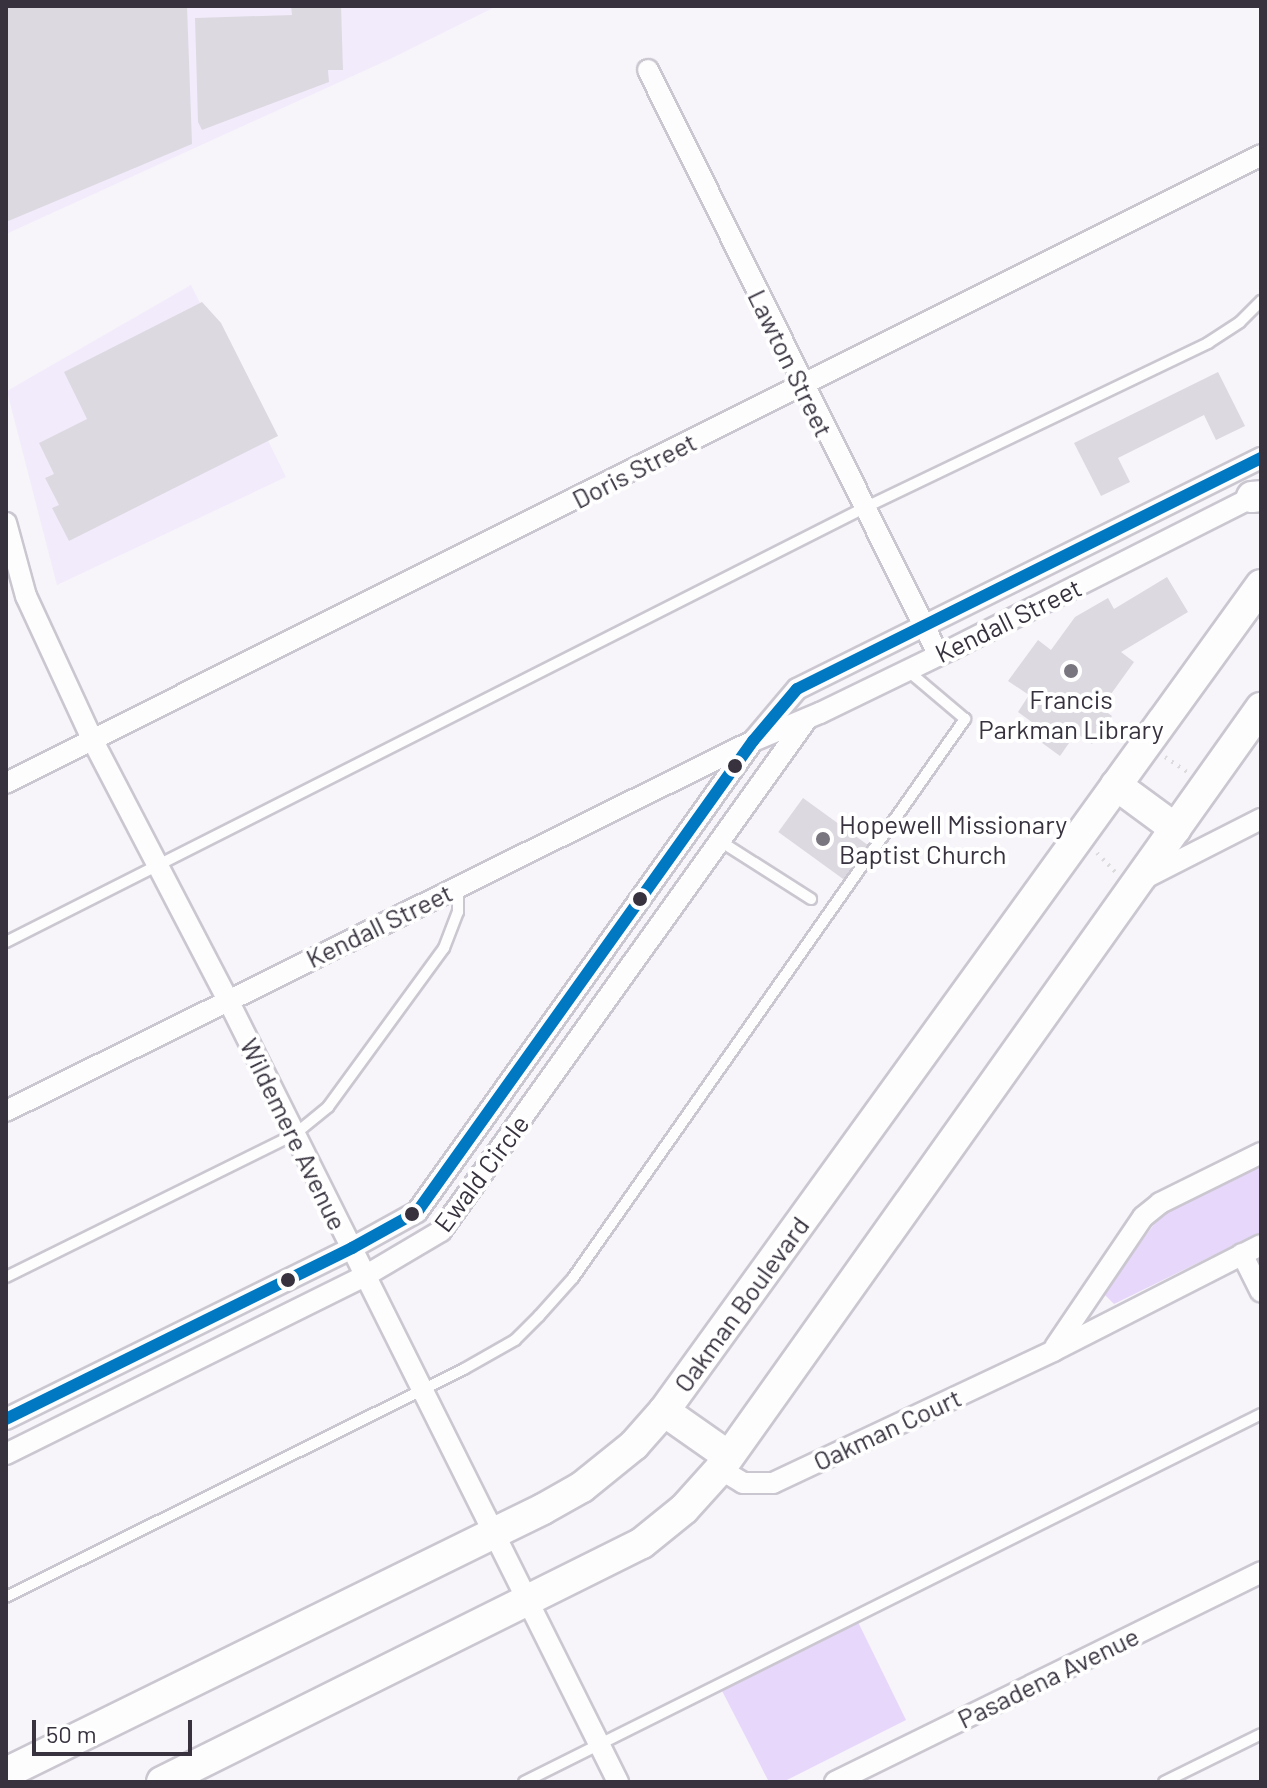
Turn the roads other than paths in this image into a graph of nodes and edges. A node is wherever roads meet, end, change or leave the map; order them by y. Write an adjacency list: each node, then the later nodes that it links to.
1 (648, 70): 4 (street, Lawton Street)
2 (1261, 155): 4 (street, Doris Street)
3 (1261, 301): 7 (lane)
4 (802, 385): 7 (street, Lawton Street); 15 (street, Doris Street)
5 (1261, 458): 10 (street, Kendall Street)
6 (1258, 495): 11 (street, Kendall Street)
7 (864, 508): 10 (street, Lawton Street); 22 (lane)
8 (6, 523): 15 (street, Wildemere Avenue)
9 (1261, 585): 18 (street, Oakman Boulevard)
10 (924, 627): 11 (street, Lawton Street); 16 (street, Kendall Street)
11 (938, 654): 12 (street, Kendall Street)
12 (907, 670): 14 (street, Kendall Street); 37 (lane)
13 (1261, 708): 20 (street)
14 (807, 719): 16 (street, Kendall Street); 21 (street, Ewald Circle)
15 (93, 741): 17 (street, Doris Street); 22 (street, Wildemere Avenue)
16 (753, 741): 24 (street, Kendall Street); 31 (street, Ewald Circle)
17 (6, 783)
18 (1116, 785): 20 (street); 38 (street, Oakman Boulevard)
19 (1261, 819): 23 (street)
20 (1176, 829): 23 (street)
21 (720, 841): 25 (lane); 33 (street, Ewald Circle)
22 (158, 866): 26 (lane); 27 (street, Wildemere Avenue)
23 (1130, 880): 42 (street)
24 (458, 887): 27 (street, Kendall Street); 29 (lane)
25 (811, 899)
26 (6, 942)
27 (228, 1000): 28 (street, Kendall Street); 29 (street, Wildemere Avenue)
28 (6, 1111)
29 (295, 1134): 31 (street, Wildemere Avenue); 34 (lane)
30 (1261, 1153): 36 (street)
31 (352, 1248): 33 (street, Wildemere Avenue); 40 (street, Ewald Circle)
32 (1252, 1249): 35 (street); 36 (street, Oakman Court)
33 (365, 1276): 37 (street, Wildemere Avenue); 41 (street, Ewald Circle)
34 (6, 1277)
35 (1261, 1292)
36 (1053, 1351): 42 (street, Oakman Court)
37 (422, 1390): 43 (street, Wildemere Avenue); 45 (lane)
38 (664, 1411): 42 (street); 43 (street, Oakman Boulevard)
39 (1261, 1414): 48 (lane)
40 (6, 1419)
41 (6, 1454)
42 (724, 1462): 46 (street)
43 (493, 1532): 46 (street, Wildemere Avenue); 49 (street, Oakman Boulevard)
44 (1261, 1572): 53 (street, Pasadena Avenue)
45 (6, 1597)
46 (527, 1601): 48 (street, Wildemere Avenue); 50 (street)
47 (1261, 1734): 54 (lane)
48 (598, 1743): 51 (lane); 52 (street, Wildemere Avenue)
49 (6, 1773)
50 (162, 1782)
51 (524, 1782)
52 (618, 1782)
53 (835, 1782)
54 (1164, 1782)

